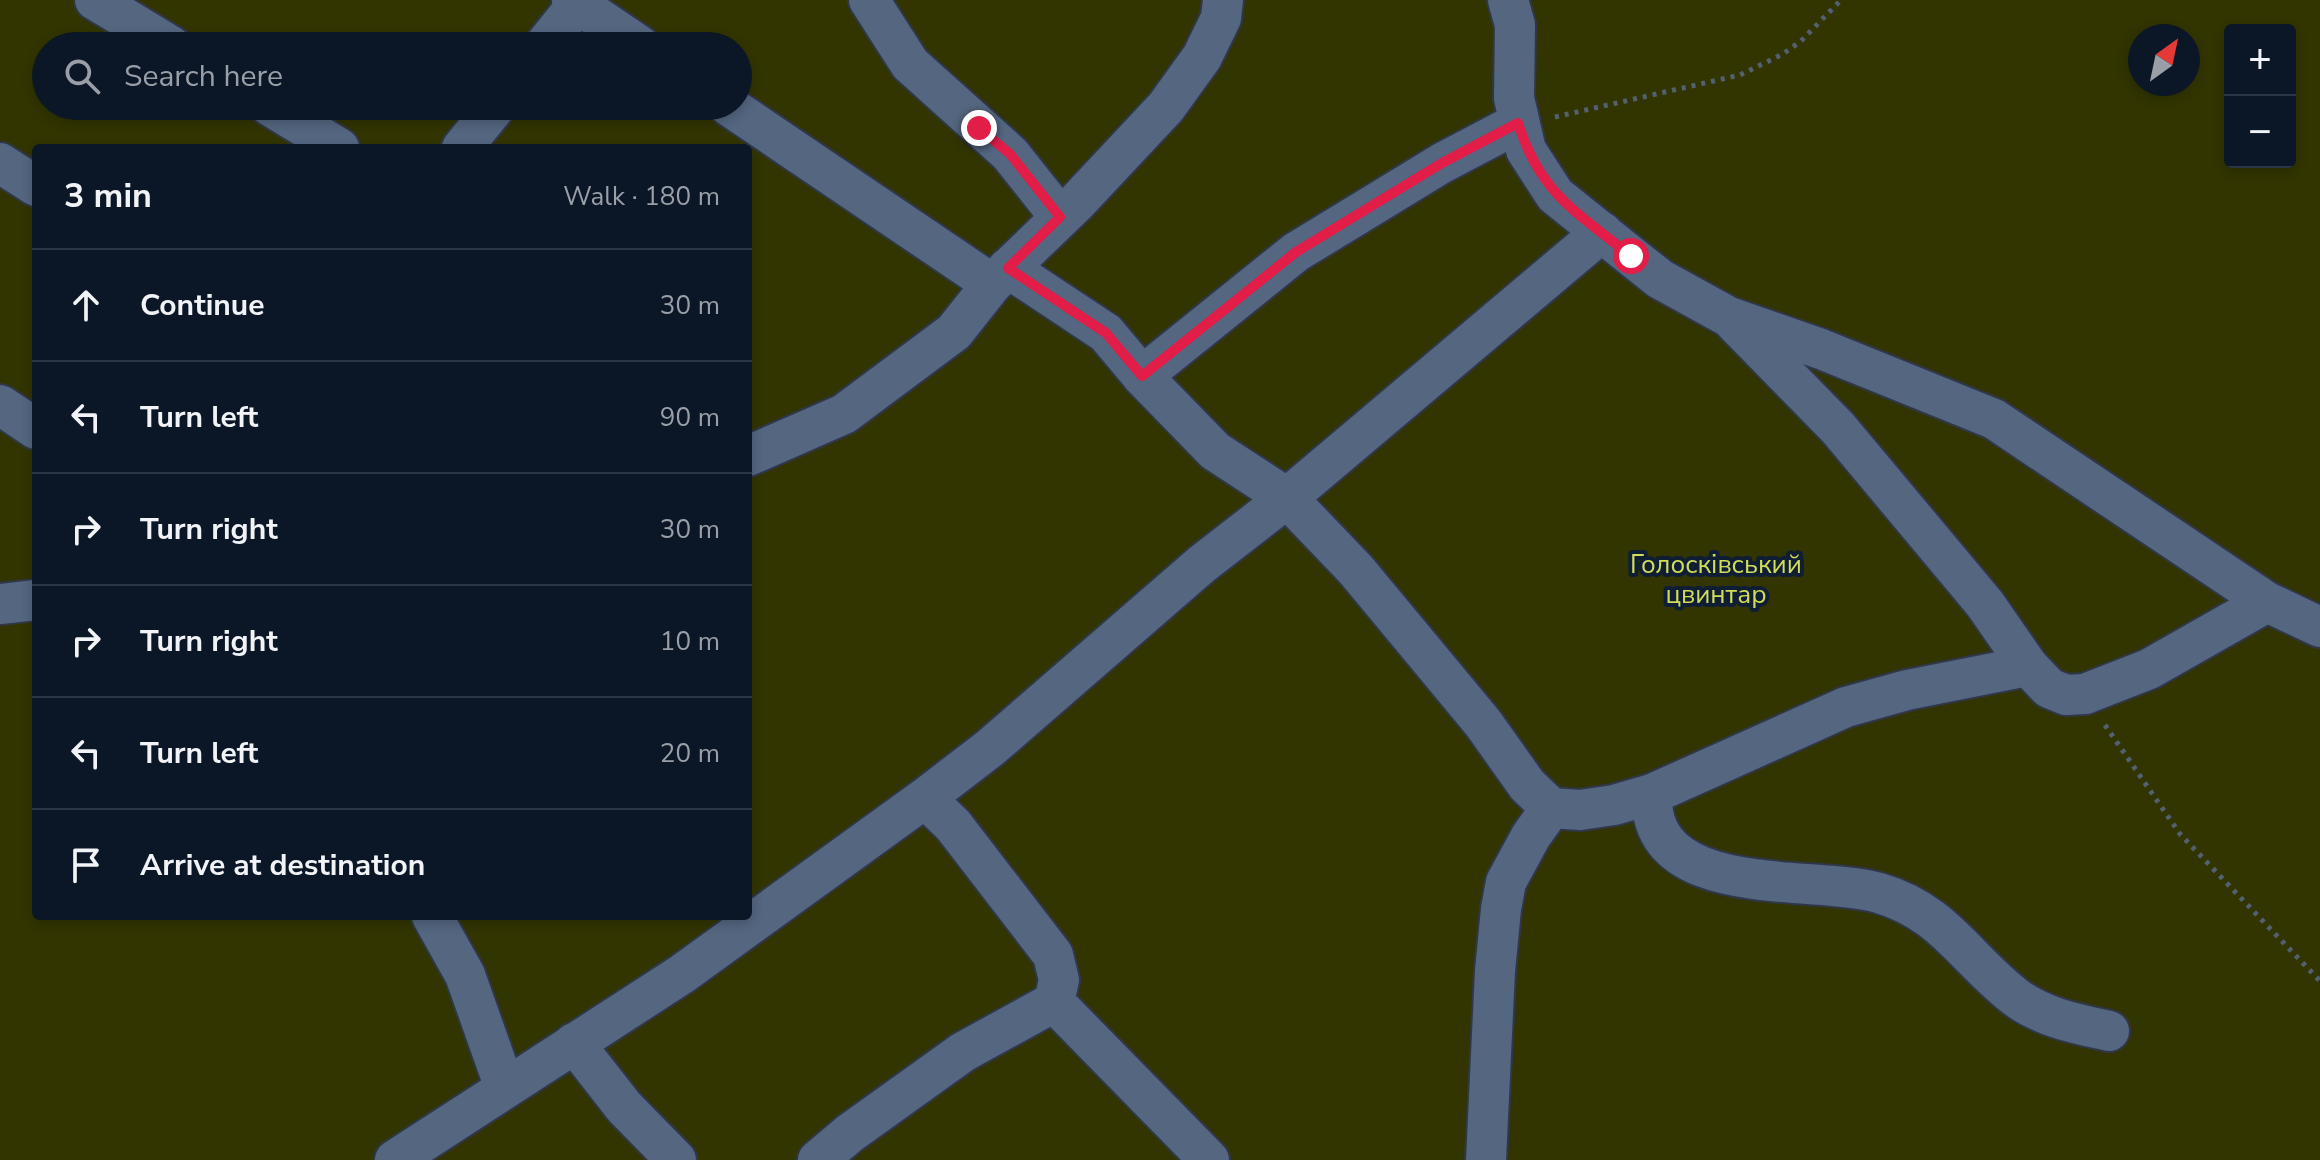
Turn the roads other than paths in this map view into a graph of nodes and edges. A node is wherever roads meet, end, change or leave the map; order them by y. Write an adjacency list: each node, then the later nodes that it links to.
1 (95, 0): 6 (street)
2 (869, 0): 17 (street)
3 (1508, 0): 12 (street)
4 (577, 1): 7 (street); 8 (street)
5 (1230, 6): 17 (street)
6 (148, 32)
7 (554, 32)
8 (620, 32)
9 (293, 120): 13 (street)
10 (485, 120): 14 (street)
11 (751, 120): 19 (street)
12 (1518, 123): 18 (street); 21 (street)
13 (332, 144)
14 (465, 144)
15 (0, 163): 16 (street)
16 (32, 183)
17 (1060, 217): 19 (street)
18 (1602, 232): 20 (street); 25 (street)
19 (1000, 276): 21 (street); 24 (street)
20 (1729, 317): 27 (street); 30 (street)
21 (1142, 376): 25 (street)
22 (0, 405): 23 (street)
23 (32, 426)
24 (753, 444)
25 (1287, 498): 32 (street); 33 (street)
26 (32, 600): 28 (street)
27 (2267, 602): 29 (street); 30 (street)
28 (0, 604)
29 (2320, 627)
30 (2028, 666): 31 (street)
31 (1652, 794): 33 (street); 36 (street)
32 (925, 798): 35 (street); 37 (street)
33 (1551, 808): 43 (street)
34 (434, 920): 38 (street)
35 (1054, 1002): 41 (street); 42 (street)
36 (2109, 1031)
37 (574, 1043): 38 (street); 40 (street)
38 (505, 1088): 39 (street)
39 (395, 1160)
40 (676, 1160)
41 (818, 1160)
42 (1209, 1160)
43 (1486, 1160)

